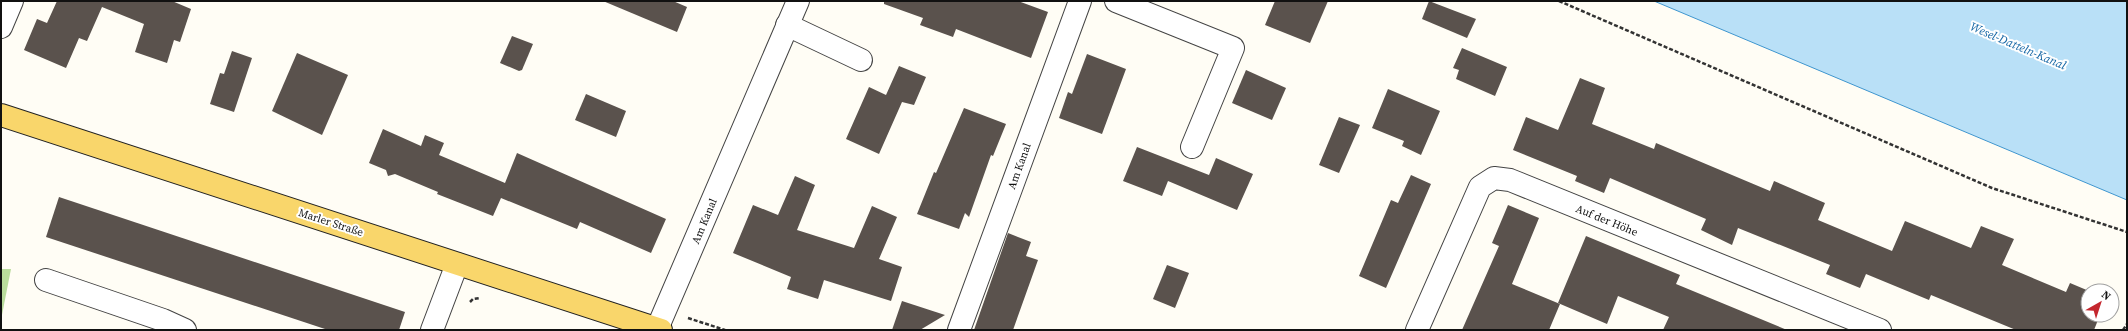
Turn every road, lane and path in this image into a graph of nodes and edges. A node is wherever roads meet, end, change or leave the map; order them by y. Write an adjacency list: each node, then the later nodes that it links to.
1 (12, 1): 6 (street)
2 (1080, 1): 17 (street, Am Kanal)
3 (1116, 1): 9 (street)
4 (1559, 1): 10 (path)
5 (789, 9): 7 (street, Am Kanal); 14 (street, Am Kanal)
6 (1, 27)
7 (861, 60)
8 (1, 115): 11 (main road, Marler Straße)
9 (1192, 147)
10 (2127, 232)
11 (457, 264): 14 (main road, Marler Straße); 16 (street)
12 (46, 280): 15 (street)
13 (2127, 324): 20 (path)
14 (659, 329)
15 (185, 330)
16 (432, 330)
17 (959, 330)
18 (1417, 330): 19 (street, Auf der Höhe)
19 (1880, 330)
20 (2123, 330)

